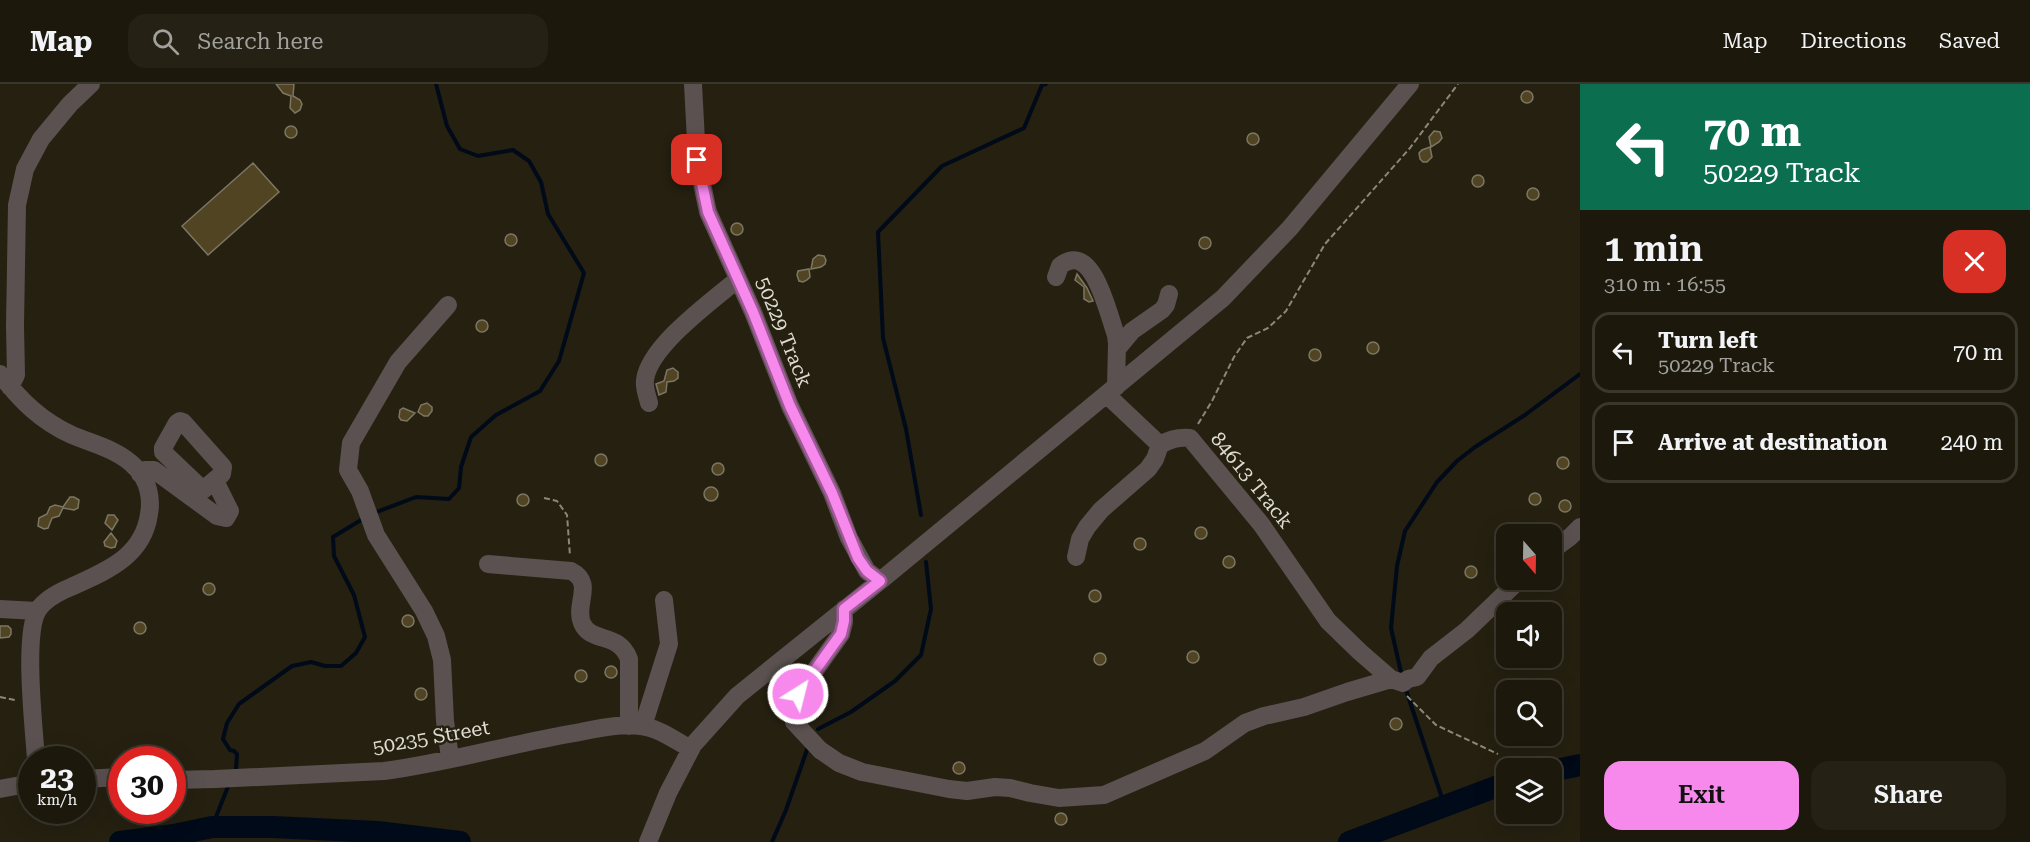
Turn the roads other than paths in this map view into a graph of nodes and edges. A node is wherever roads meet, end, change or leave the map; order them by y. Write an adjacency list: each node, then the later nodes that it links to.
1 (91, 84): 9 (street)
2 (693, 84): 5 (street, 50229 Track)
3 (1410, 84): 10 (street)
4 (1056, 277): 8 (street)
5 (738, 279): 11 (street); 19 (street, 50229 Track)
6 (1169, 294): 8 (street)
7 (448, 305): 29 (street)
8 (1117, 349): 10 (street)
9 (5, 381): 13 (street)
10 (1112, 391): 12 (street); 19 (street)
11 (649, 403)
12 (1160, 445): 17 (street); 25 (street, 84613 Track)
13 (140, 474): 14 (street); 24 (street)
14 (215, 481)
15 (1580, 527): 16 (street)
16 (1562, 543)
17 (1076, 557)
18 (488, 564): 26 (street)
19 (880, 581): 23 (street)
20 (1509, 590): 25 (street)
21 (664, 600): 26 (street)
22 (0, 609): 24 (street)
23 (844, 609): 25 (street); 28 (street)
24 (37, 611): 27 (street)
25 (1390, 679)
26 (636, 726): 28 (street, 50235 Street); 29 (street, 50235 Street)
27 (35, 746)
28 (691, 749): 33 (street)
29 (450, 758): 30 (street, 50235 Street)
30 (186, 780)
31 (18, 786): 32 (street)
32 (0, 789)
33 (649, 839)

